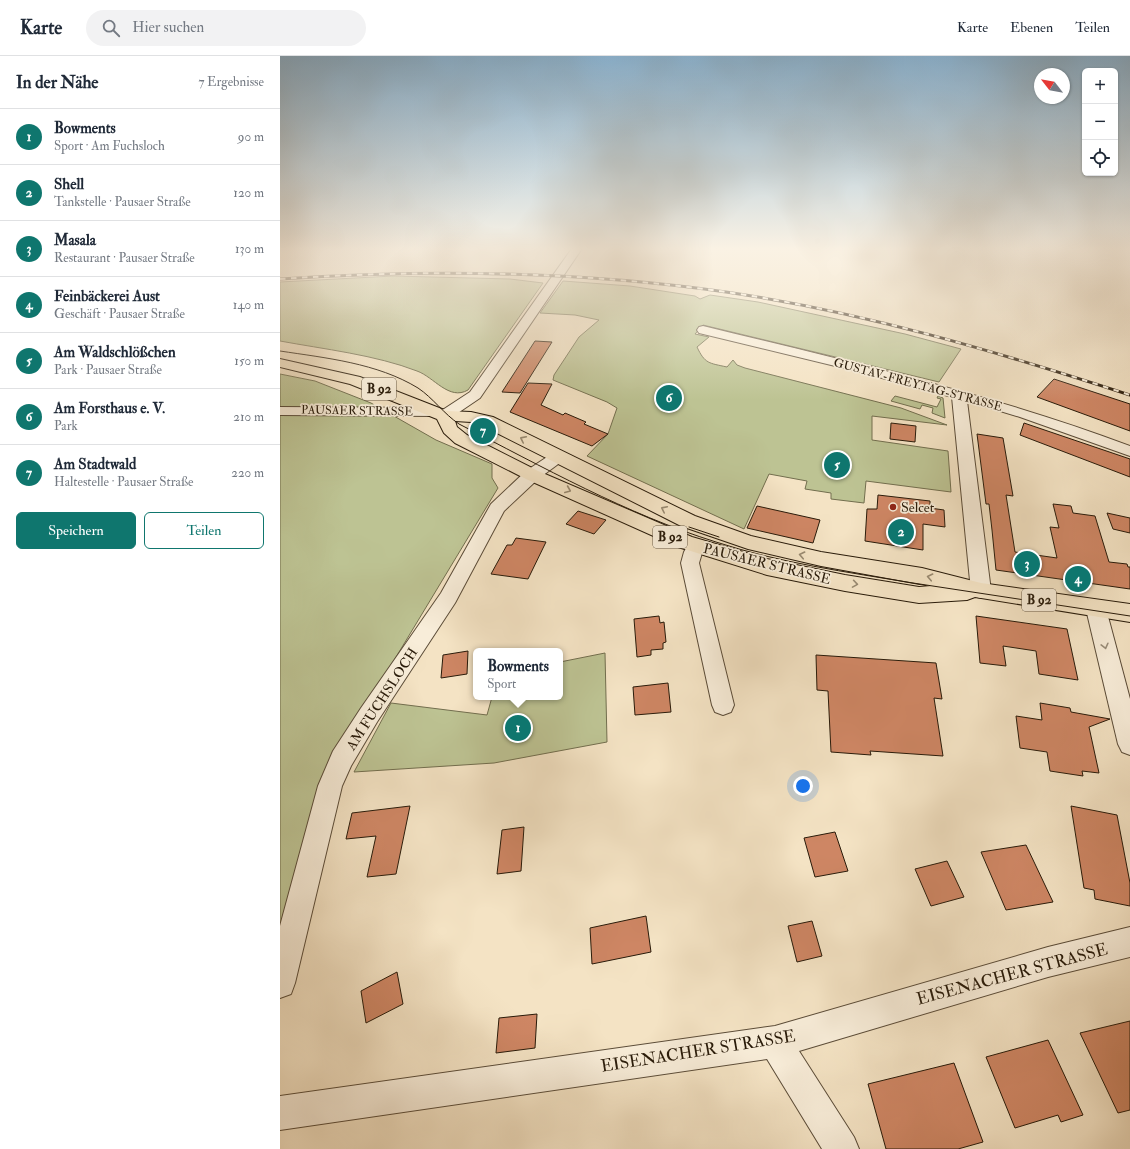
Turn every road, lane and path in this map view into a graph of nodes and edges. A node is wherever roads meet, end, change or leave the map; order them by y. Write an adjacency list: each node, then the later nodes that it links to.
1 (543, 298): 6 (street)
2 (703, 330): 4 (street, GUSTAV-FREYTAG-STRASSE)
3 (280, 363): 6 (main road, PAUSAER STRASSE / B 92)
4 (959, 395): 7 (street, GUSTAV-FREYTAG-STRASSE); 11 (street)
5 (280, 411): 6 (street, PAUSAER STRASSE)
6 (439, 414): 8 (main road, PAUSAER STRASSE / B 92, one-way to 6); 9 (main road, PAUSAER STRASSE / B 92)
7 (1130, 451)
8 (559, 456): 9 (street, AM FUCHSLOCH); 11 (main road, PAUSAER STRASSE / B 92, one-way to 8)
9 (532, 475): 10 (main road, PAUSAER STRASSE / B 92, one-way to 10); 17 (street, AM FUCHSLOCH)
10 (697, 546): 11 (main road, PAUSAER STRASSE / B 92, one-way to 11); 14 (street)
11 (982, 591): 12 (main road, PAUSAER STRASSE / B 92)
12 (1096, 608): 13 (main road, PAUSAER STRASSE / B 92); 15 (street, one-way to 15)
13 (1130, 613)
14 (723, 705)
15 (1130, 744)
16 (1130, 942): 18 (street, EISENACHER STRASSE)
17 (280, 983)
18 (775, 1042): 19 (street, EISENACHER STRASSE); 20 (street)
19 (280, 1113)
20 (842, 1149)

